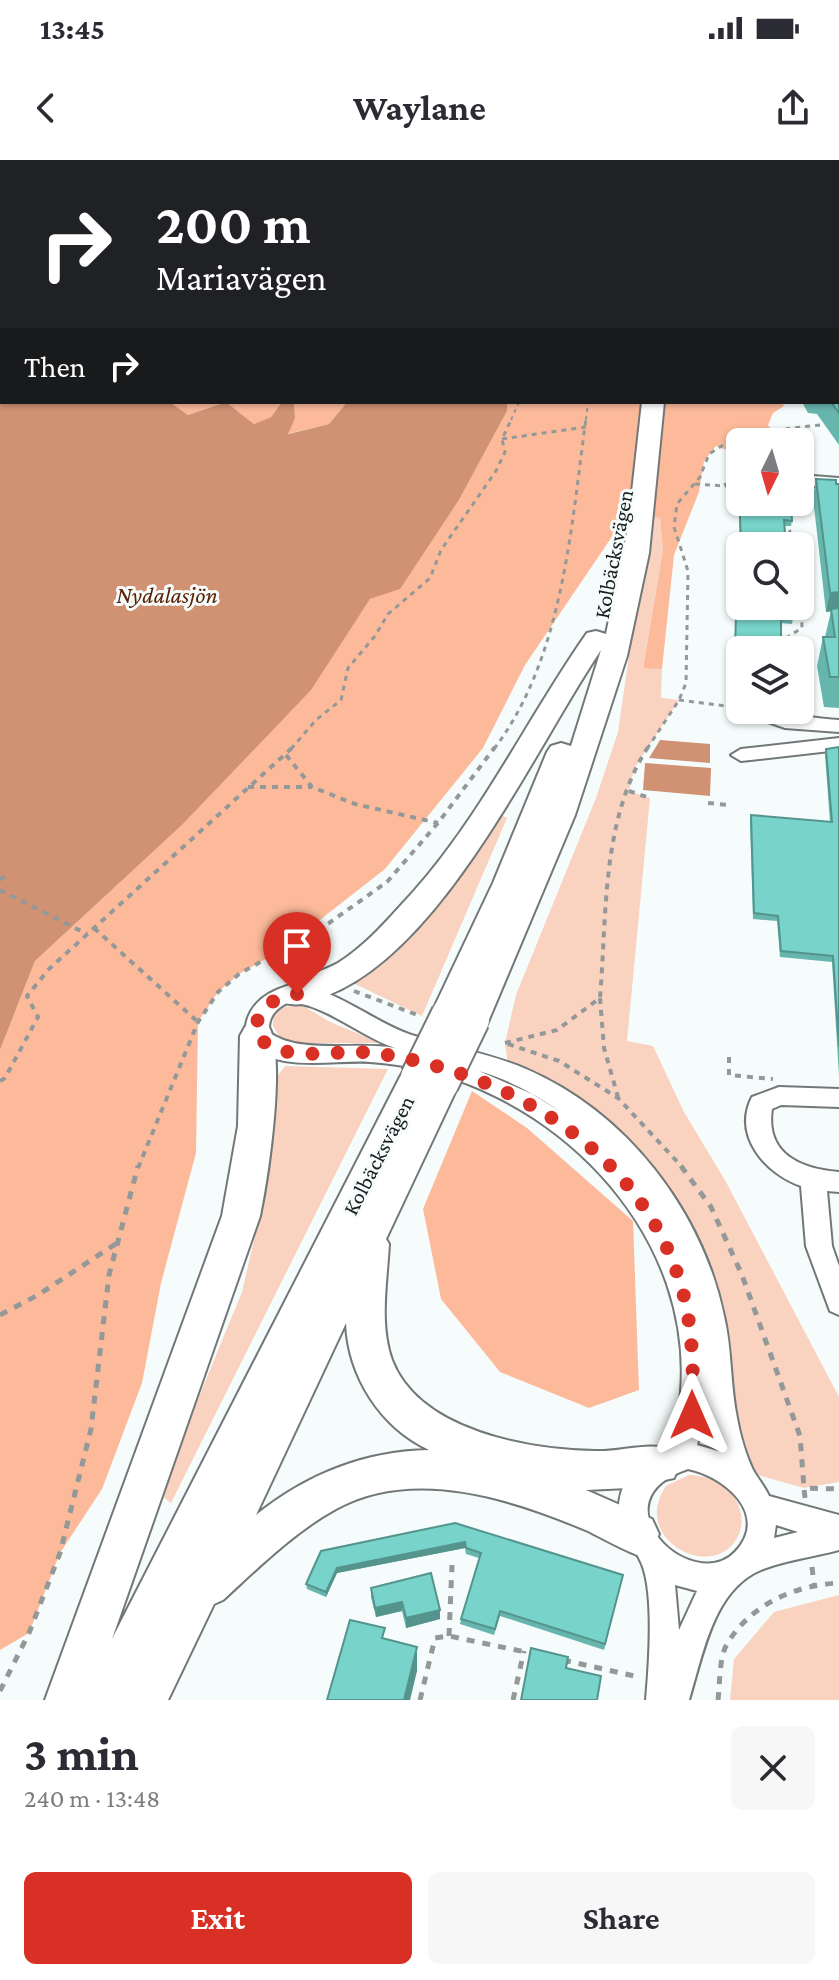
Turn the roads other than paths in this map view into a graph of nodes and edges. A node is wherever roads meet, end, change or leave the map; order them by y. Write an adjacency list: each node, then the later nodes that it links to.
1 (635, 404): 5 (highway, Kolbäcksvägen)
2 (653, 404): 11 (highway, Kolbäcksvägen)
3 (814, 481): 4 (street)
4 (839, 483)
5 (596, 639): 10 (highway); 11 (highway, Kolbäcksvägen)
6 (812, 724): 7 (street)
7 (839, 726)
8 (839, 744): 9 (street)
9 (741, 755)
10 (297, 994): 12 (street); 19 (street)
11 (460, 1017): 13 (highway, Kolbäcksvägen, bridge)
12 (257, 1036): 18 (street); 26 (highway)
13 (429, 1080): 16 (highway, Kolbäcksvägen); 27 (highway, Kolbäcksvägen)
14 (839, 1098): 15 (street)
15 (826, 1181): 17 (street)
16 (371, 1231): 18 (highway); 25 (highway, Kolbäcksvägen)
17 (839, 1303)
18 (666, 1461): 19 (street); 23 (street)
19 (741, 1477): 20 (street)
20 (760, 1507): 21 (street); 24 (street)
21 (839, 1529)
22 (839, 1536): 24 (street)
23 (647, 1547): 24 (street); 25 (highway); 29 (street)
24 (737, 1566): 30 (street)
25 (193, 1598): 28 (highway, Kolbäcksvägen)
26 (68, 1700)
27 (106, 1700)
28 (144, 1700)
29 (662, 1700)
30 (673, 1700)

